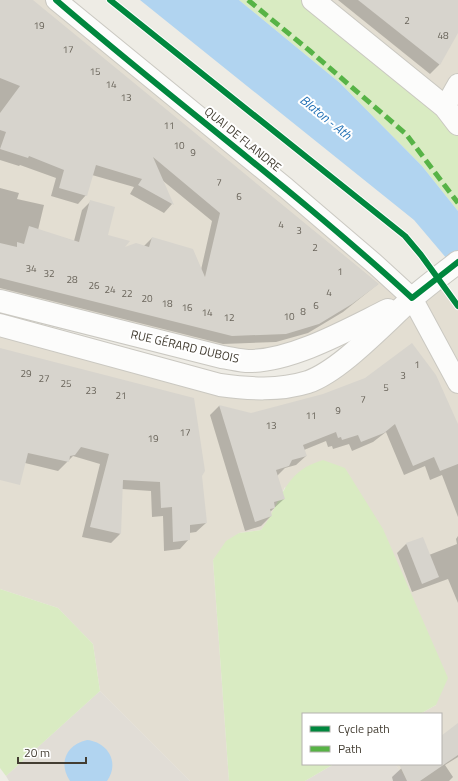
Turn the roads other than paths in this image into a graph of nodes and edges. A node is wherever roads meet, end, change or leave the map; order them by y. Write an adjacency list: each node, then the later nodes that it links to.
1 (56, 0): 7 (street, QUAI DE FLANDRE)
2 (313, 0): 4 (street)
3 (458, 84): 4 (street)
4 (445, 107): 5 (street)
5 (458, 124)
6 (458, 262): 7 (street)
7 (412, 298): 8 (street, RUE GÉRARD DUBOIS); 9 (street); 10 (street)
8 (0, 301)
9 (0, 325)
10 (458, 383)

